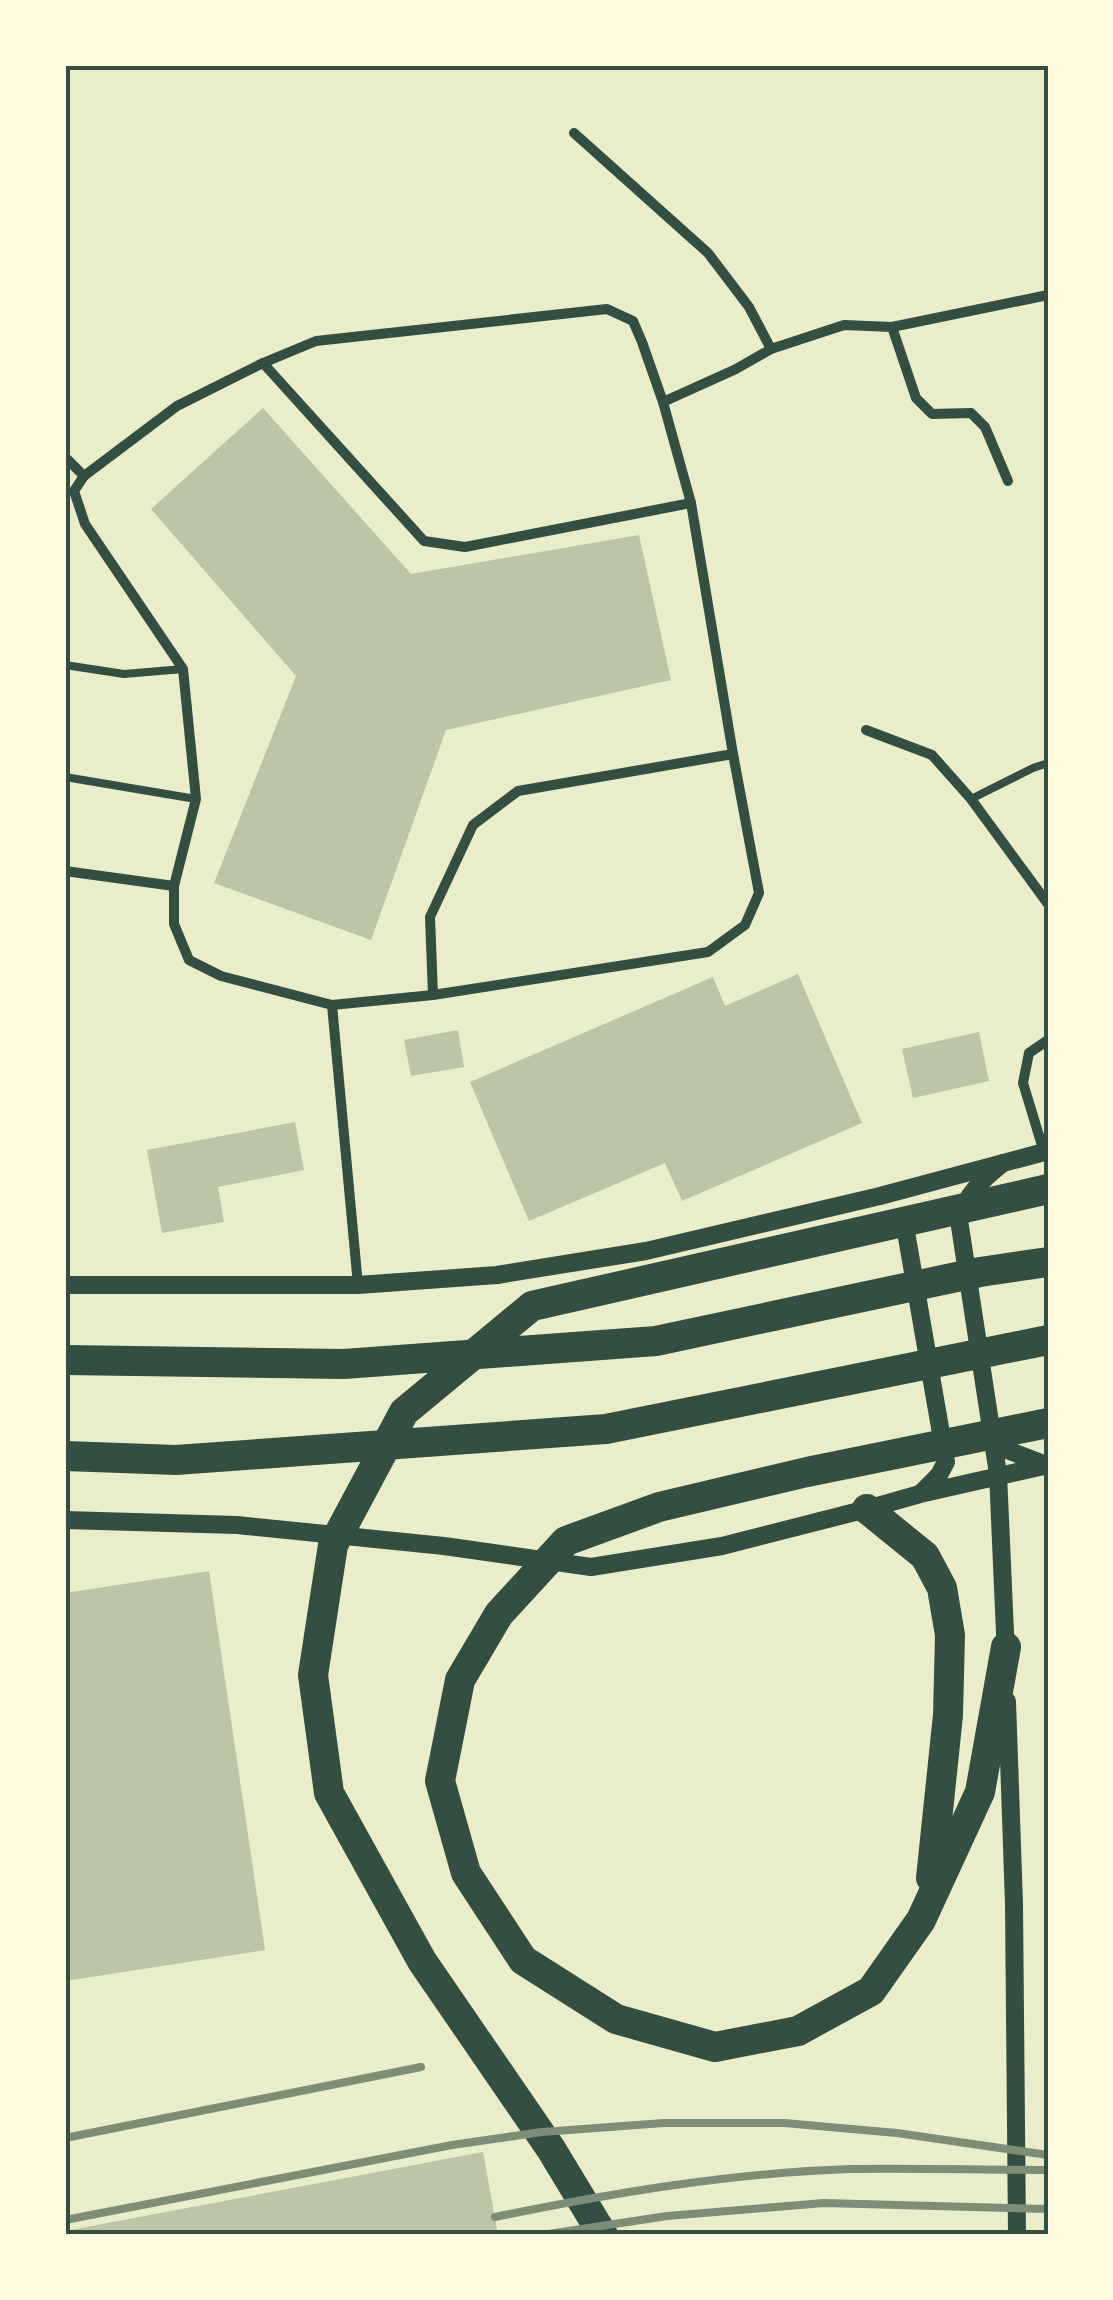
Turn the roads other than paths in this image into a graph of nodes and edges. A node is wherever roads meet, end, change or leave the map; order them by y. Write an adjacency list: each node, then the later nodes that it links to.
1 (574, 133): 4 (street)
2 (1048, 295): 3 (street)
3 (892, 327): 4 (street); 9 (street)
4 (770, 349): 6 (street)
5 (264, 363): 6 (street); 8 (street); 10 (street)
6 (663, 402): 10 (street)
7 (65, 457): 8 (street)
8 (84, 476): 12 (street)
9 (1008, 481)
10 (690, 503): 14 (street)
11 (65, 665): 12 (lane)
12 (183, 669): 17 (street)
13 (866, 730): 18 (street)
14 (732, 754): 22 (street); 22 (street)
15 (1048, 764): 18 (lane)
16 (65, 777): 17 (lane)
17 (196, 799): 20 (street)
18 (971, 799): 21 (street)
19 (65, 871): 20 (street)
20 (174, 886): 23 (street)
21 (1048, 904)
22 (433, 995): 23 (street)
23 (332, 1004): 31 (street)
24 (1048, 1040): 25 (street)
25 (1046, 1151): 26 (street)
26 (1003, 1164): 28 (street); 35 (street)
27 (1048, 1189): 44 (highway)
28 (880, 1196): 31 (street); 39 (street)
29 (1048, 1262): 33 (highway)
30 (65, 1285): 31 (street)
31 (358, 1285)
32 (1048, 1340): 36 (highway)
33 (65, 1360)
34 (1048, 1423): 43 (highway)
35 (992, 1444): 37 (street); 38 (street)
36 (65, 1456)
37 (1047, 1465): 38 (street)
38 (998, 1474): 39 (street); 42 (street)
39 (920, 1494): 40 (street)
40 (867, 1509): 41 (street); 43 (highway)
41 (65, 1520)
42 (1006, 1646): 43 (highway); 45 (street)
43 (921, 1920)
44 (603, 2235)
45 (1017, 2235)

